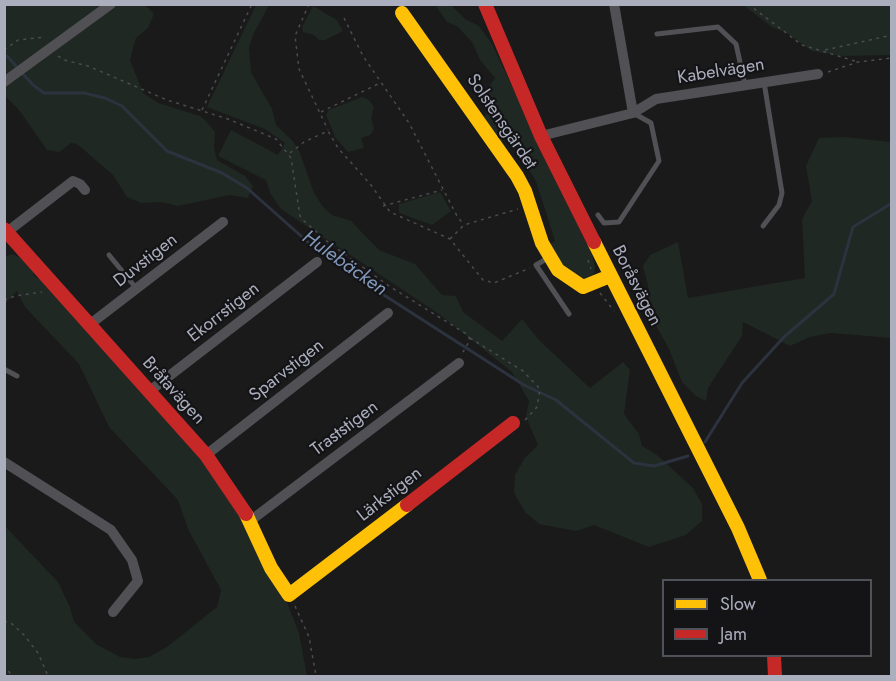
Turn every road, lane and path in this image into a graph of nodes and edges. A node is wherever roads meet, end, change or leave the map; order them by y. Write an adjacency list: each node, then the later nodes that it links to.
1 (111, 4): 11 (street)
2 (252, 4): 21 (path)
3 (309, 4): 22 (path)
4 (485, 4): 25 (street, Boråsvägen)
5 (614, 4): 23 (street)
6 (748, 4): 13 (path)
7 (402, 13): 30 (street, Solstensgärdet)
8 (344, 18): 18 (path)
9 (657, 34): 20 (lane)
10 (891, 35): 13 (path)
11 (53, 47): 12 (path); 17 (street); 21 (path)
12 (4, 50)
13 (823, 51): 15 (path)
14 (891, 58): 15 (path)
15 (858, 62): 16 (path)
16 (818, 74): 19 (street, Kabelvägen)
17 (4, 82)
18 (381, 82): 22 (path); 27 (path)
19 (764, 82): 20 (street, Kabelvägen); 34 (lane)
20 (745, 85): 23 (street, Kabelvägen)
21 (201, 111): 26 (path)
22 (321, 112): 24 (path)
23 (633, 113): 25 (street, Kabelvägen); 31 (lane)
24 (328, 131): 26 (path); 29 (path)
25 (541, 136): 42 (street, Boråsvägen)
26 (290, 153): 37 (path)
27 (443, 189): 29 (path); 33 (path)
28 (85, 190): 35 (street)
29 (383, 206): 36 (path)
30 (530, 206): 33 (path); 39 (street, Solstensgärdet)
31 (598, 215)
32 (223, 222): 43 (street, Duvstigen)
33 (464, 225): 36 (path)
34 (763, 226)
35 (6, 231): 44 (street, Bråtavägen)
36 (450, 239): 41 (path)
37 (328, 242): 40 (path); 49 (path)
38 (109, 255): 43 (lane)
39 (549, 257): 41 (lane); 42 (street, Solstensgärdet)
40 (317, 262): 53 (street, Ekorrstigen)
41 (536, 265): 47 (lane)
42 (610, 276): 58 (street, Boråsvägen)
43 (137, 290): 48 (street, Duvstigen)
44 (64, 296): 45 (path); 48 (street, Bråtavägen)
45 (4, 300)
46 (388, 313): 55 (street, Sparvstigen)
47 (569, 314)
48 (88, 325): 53 (street, Bråtavägen)
49 (470, 338): 50 (path); 54 (path)
50 (461, 358): 57 (street, Traststigen)
51 (4, 369): 52 (lane)
52 (17, 376)
53 (151, 390): 55 (street, Bråtavägen)
54 (513, 423): 59 (street, Lärkstigen)
55 (206, 455): 57 (street, Bråtavägen)
56 (4, 462): 60 (street)
57 (250, 521): 59 (street, Bråtavägen)
58 (760, 579)
59 (289, 595)
60 (113, 612)
61 (299, 616): 67 (path)
62 (4, 621): 66 (path)
63 (774, 657): 68 (street)
64 (4, 665): 65 (path)
65 (12, 676)
66 (48, 676)
67 (316, 676)
68 (775, 676)

